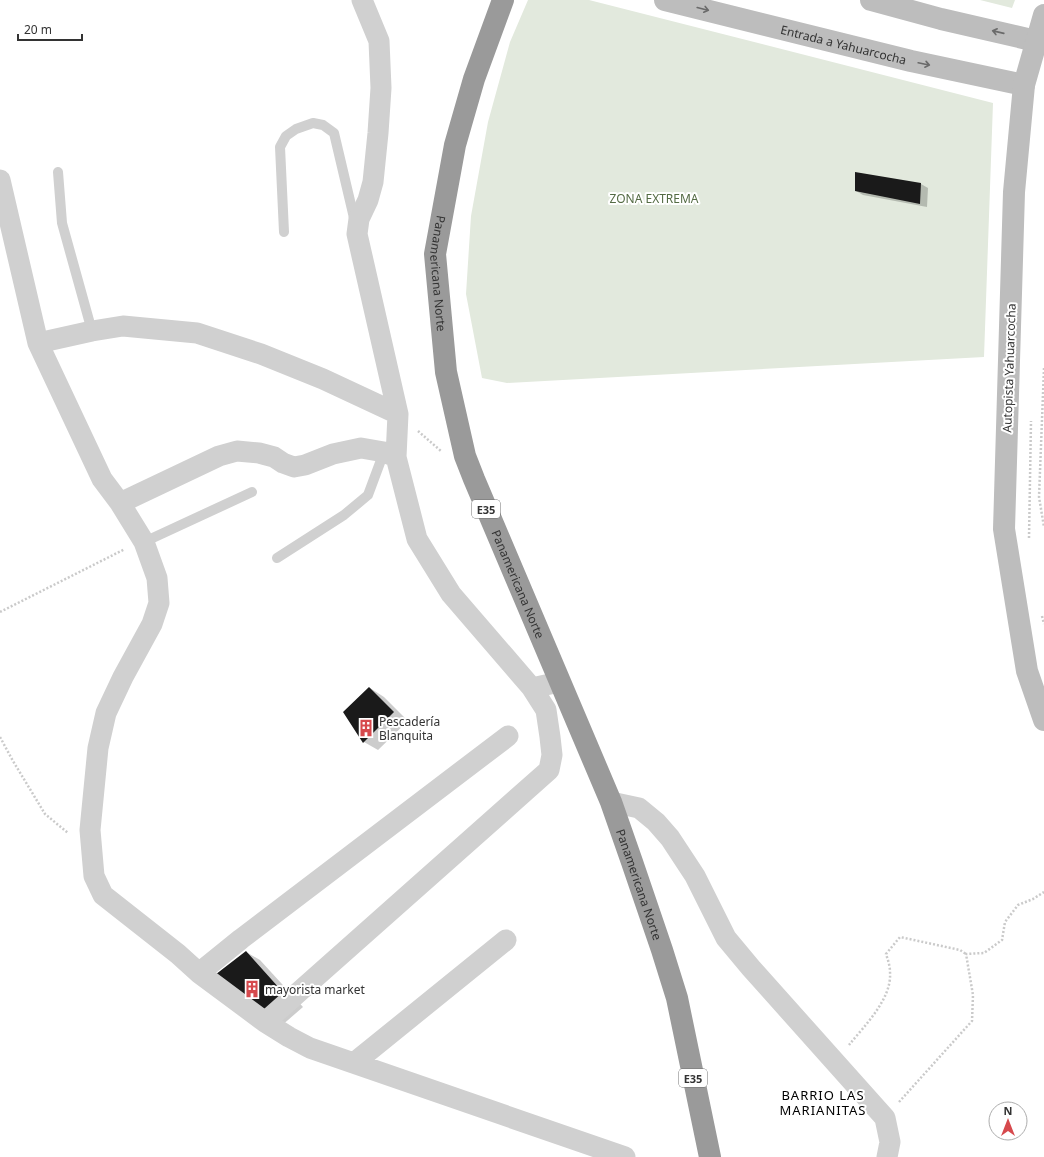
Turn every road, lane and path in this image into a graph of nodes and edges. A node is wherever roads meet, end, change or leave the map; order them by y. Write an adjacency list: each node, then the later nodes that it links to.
1 (362, 0): 11 (street)
2 (503, 0): 28 (highway, Panamericana Norte / E35)
3 (665, 0): 7 (street, Entrada a Yahuarcocha, one-way to 7)
4 (871, 0): 6 (street, one-way to 4)
5 (1044, 15): 6 (street, Autopista Yahuarcocha)
6 (1036, 42): 7 (street, Autopista Yahuarcocha)
7 (1024, 85): 30 (street, Autopista Yahuarcocha)
8 (58, 172): 12 (lane)
9 (0, 180): 13 (street)
10 (284, 232): 11 (lane)
11 (357, 234): 15 (street)
12 (92, 331): 13 (street); 15 (street)
13 (38, 343): 20 (street)
14 (1044, 368): 21 (path)
15 (398, 414): 17 (street); 18 (path)
16 (1031, 417): 23 (path)
17 (390, 454): 20 (street); 24 (lane); 29 (street)
18 (445, 454)
19 (252, 492): 22 (lane)
20 (120, 503): 22 (street)
21 (1044, 527)
22 (144, 542): 26 (path); 34 (street)
23 (1029, 542)
24 (277, 558)
25 (1040, 609): 27 (path)
26 (0, 612)
27 (1044, 624)
28 (559, 682): 29 (street); 33 (highway, Panamericana Norte / E35)
29 (532, 688): 39 (street)
30 (1044, 720)
31 (508, 736): 38 (street)
32 (0, 737): 34 (path)
33 (610, 802): 40 (street); 44 (highway, Panamericana Norte / E35)
34 (90, 830): 38 (street)
35 (1044, 892): 37 (path)
36 (506, 940): 41 (street)
37 (966, 954): 40 (path); 42 (path)
38 (199, 973): 39 (street)
39 (265, 1022): 41 (street)
40 (835, 1061): 42 (street)
41 (354, 1063): 43 (street)
42 (885, 1118): 45 (street)
43 (625, 1157)
44 (710, 1157)
45 (888, 1157)

